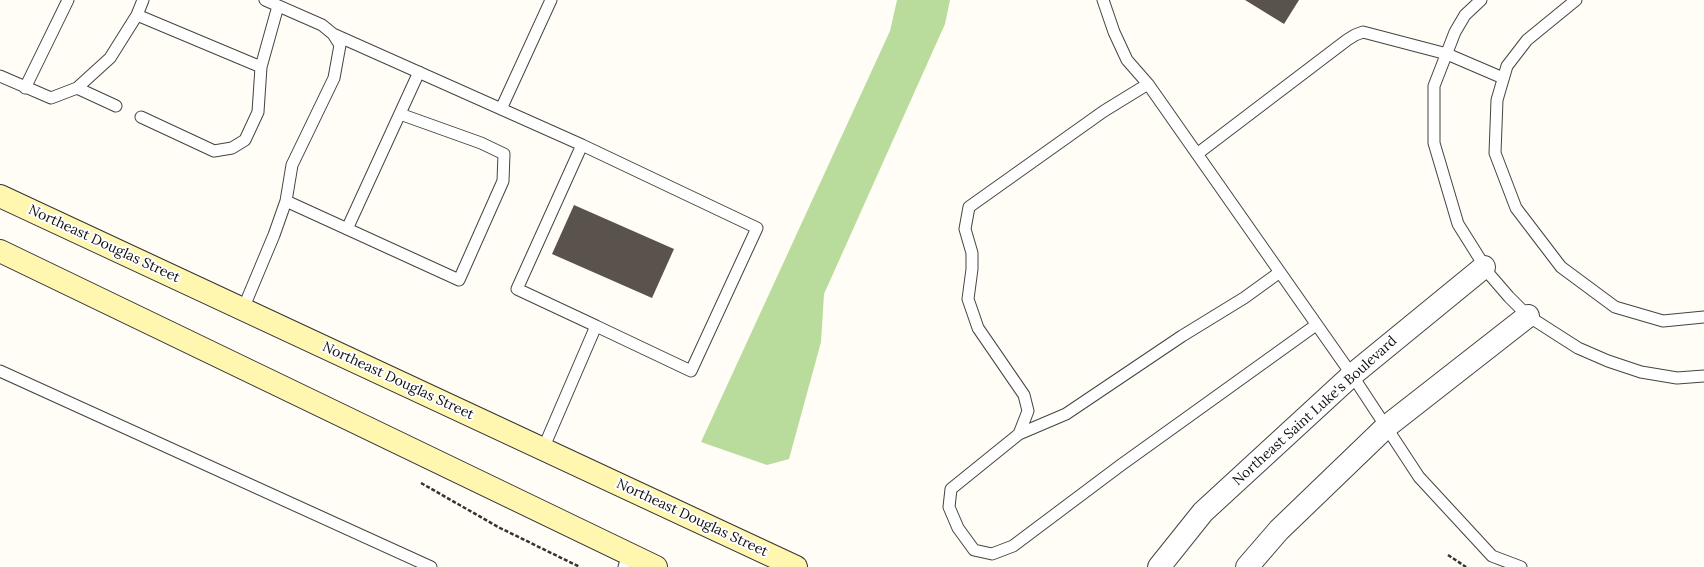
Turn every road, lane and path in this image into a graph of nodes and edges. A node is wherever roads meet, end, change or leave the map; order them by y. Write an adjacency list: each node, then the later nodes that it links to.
1 (68, 0): 17 (lane)
2 (143, 0): 9 (lane)
3 (265, 0): 8 (lane)
4 (551, 0): 20 (lane)
5 (1103, 0): 16 (lane)
6 (1481, 0): 11 (lane)
7 (1576, 0): 15 (lane)
8 (278, 6): 10 (lane); 12 (lane)
9 (137, 15): 12 (lane); 18 (lane)
10 (333, 34): 13 (lane); 26 (lane)
11 (1447, 54): 15 (lane); 24 (lane); 29 (lane)
12 (261, 67): 22 (lane)
13 (419, 72): 20 (lane); 21 (lane)
14 (0, 76): 17 (lane)
15 (1503, 78): 33 (lane)
16 (1148, 84): 24 (lane); 40 (lane)
17 (25, 88): 18 (lane)
18 (77, 88): 19 (lane)
19 (116, 106)
20 (501, 109): 23 (lane)
21 (400, 114): 27 (lane); 27 (lane)
22 (141, 117)
23 (582, 145): 35 (lane); 35 (lane)
24 (1197, 154): 30 (lane)
25 (0, 196): 31 (main road, Northeast Douglas Street)
26 (286, 201): 27 (lane); 31 (lane)
27 (347, 229)
28 (0, 251): 43 (main road)
29 (1484, 267): 32 (lane); 37 (street, Northeast Saint Luke's Boulevard)
30 (1280, 272): 34 (lane); 40 (lane)
31 (243, 309): 41 (main road, Northeast Douglas Street)
32 (1528, 316): 38 (lane); 39 (street)
33 (1704, 318)
34 (1316, 325): 37 (lane); 40 (lane)
35 (596, 326): 41 (lane)
36 (0, 371): 44 (lane)
37 (1352, 375): 39 (lane); 47 (street, Northeast Saint Luke's Boulevard)
38 (1704, 376)
39 (1386, 427): 48 (street); 50 (lane)
40 (1018, 434)
41 (543, 449): 46 (main road, Northeast Douglas Street)
42 (1448, 555): 49 (path)
43 (626, 560): 45 (main road)
44 (431, 567)
45 (656, 567)
46 (796, 567)
47 (1159, 567)
48 (1247, 567)
49 (1466, 567)
50 (1520, 567)

